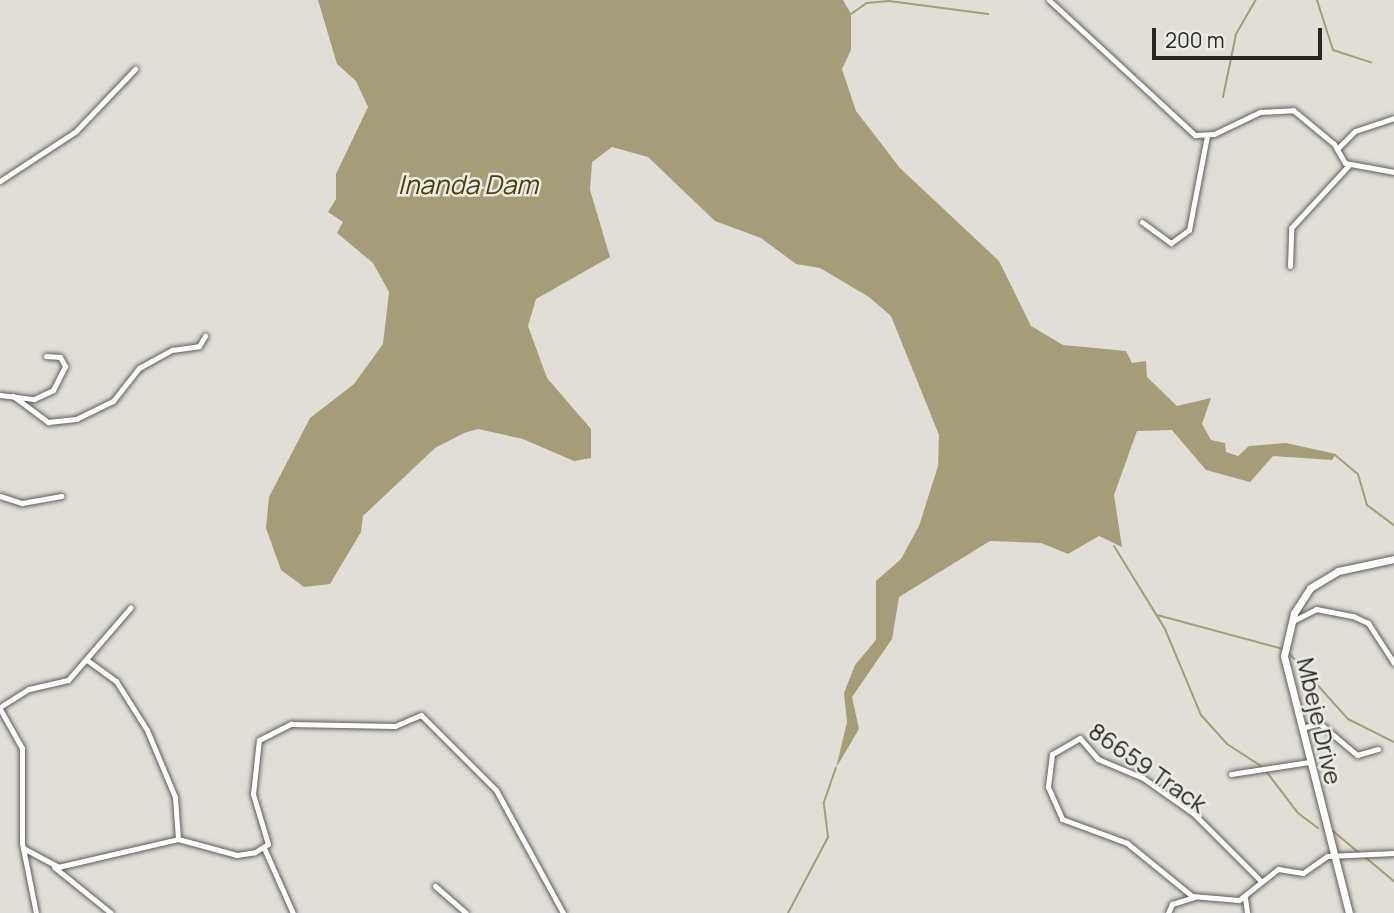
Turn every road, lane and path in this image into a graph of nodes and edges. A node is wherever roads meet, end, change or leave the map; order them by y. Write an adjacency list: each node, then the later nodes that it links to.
1 (1049, 0): 4 (street)
2 (135, 69): 8 (street)
3 (1394, 118): 5 (street)
4 (1207, 136): 5 (street); 9 (street)
5 (1337, 149): 6 (street)
6 (1349, 165): 7 (street); 10 (street)
7 (1394, 172)
8 (0, 181)
9 (1142, 222)
10 (1290, 266)
11 (205, 336): 14 (street)
12 (46, 356): 14 (street)
13 (0, 395): 14 (street)
14 (13, 396)
15 (0, 496): 16 (street)
16 (61, 496)
17 (1394, 559): 19 (street, Mbeje Drive)
18 (131, 607): 20 (street)
19 (1291, 622): 21 (street); 23 (street, Mbeje Drive)
20 (88, 660): 22 (street); 27 (street)
21 (1394, 663)
22 (0, 708): 28 (street)
23 (1300, 729): 24 (street); 25 (street, Mbeje Drive)
24 (1378, 749)
25 (1309, 762): 26 (street); 31 (street, Mbeje Drive)
26 (1231, 774)
27 (178, 839): 29 (street); 32 (street)
28 (23, 848): 32 (street); 37 (street)
29 (264, 848): 39 (street); 41 (street)
30 (1394, 853): 31 (street)
31 (1333, 855): 33 (street); 44 (street, Mbeje Drive)
32 (47, 862): 38 (street)
33 (1259, 880): 35 (street, 86659 Track); 36 (street)
34 (435, 886): 40 (street)
35 (1195, 897): 36 (street); 42 (street)
36 (1245, 898): 43 (street)
37 (36, 913)
38 (111, 913)
39 (293, 913)
40 (466, 913)
41 (563, 913)
42 (1168, 913)
43 (1247, 913)
44 (1349, 913)

